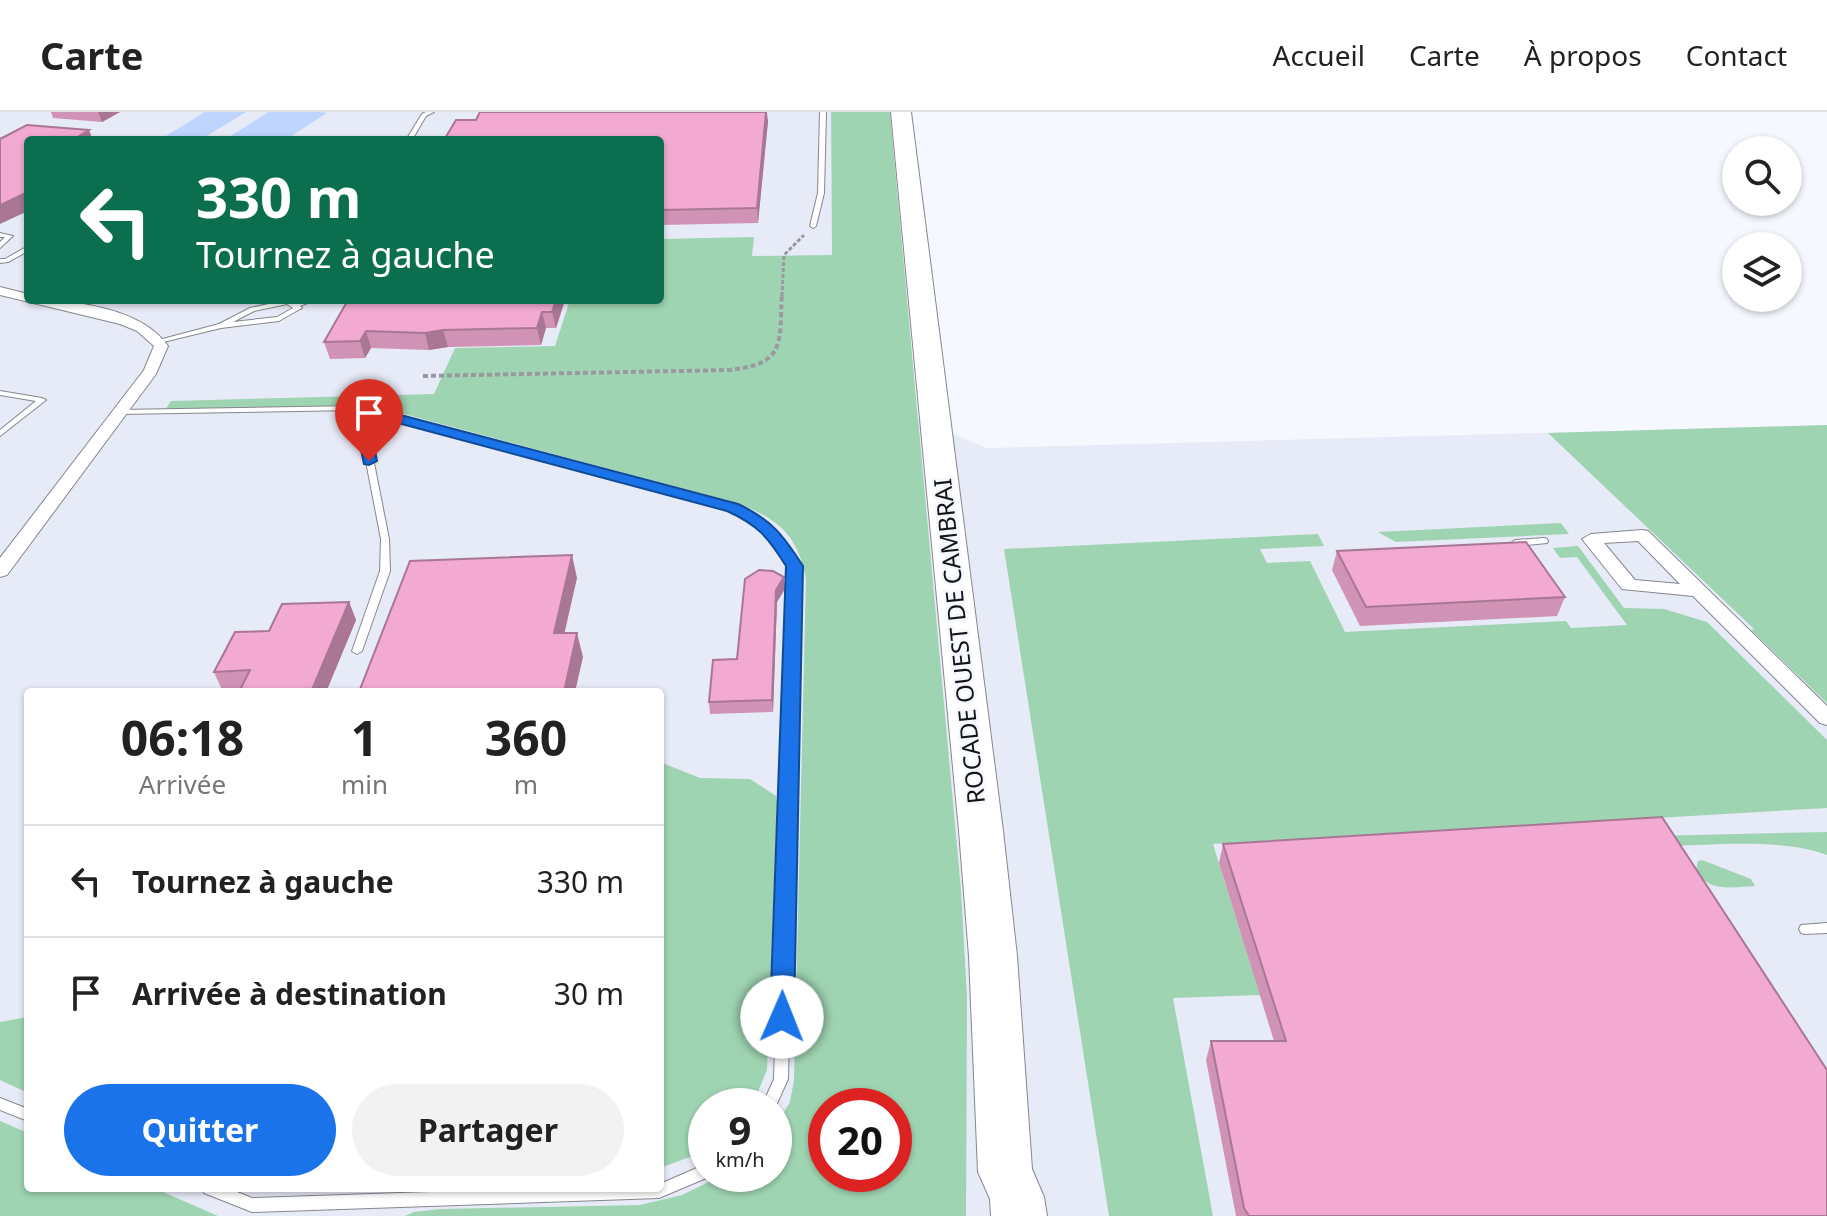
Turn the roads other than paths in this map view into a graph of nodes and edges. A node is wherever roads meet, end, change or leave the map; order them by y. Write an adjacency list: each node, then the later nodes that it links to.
1 (431, 112): 4 (lane)
2 (823, 112): 5 (lane)
3 (901, 112): 37 (highway, ROCADE OUEST DE CAMBRAI)
4 (411, 136)
5 (813, 226)
6 (0, 235): 7 (lane)
7 (0, 246)
8 (24, 250): 9 (lane)
9 (0, 261)
10 (0, 291): 11 (street)
11 (24, 297)
12 (53, 304): 17 (street)
13 (272, 304): 16 (lane)
14 (299, 304): 15 (lane)
15 (296, 305): 16 (lane)
16 (221, 326): 17 (lane)
17 (159, 341): 20 (street)
18 (0, 393): 21 (lane)
19 (359, 408): 20 (lane); 26 (lane); 30 (lane)
20 (119, 412): 24 (street)
21 (0, 434)
22 (1544, 541): 23 (lane)
23 (1497, 544)
24 (0, 571)
25 (1699, 591): 25 (street); 27 (street)
26 (357, 651)
27 (1827, 718)
28 (1827, 928): 29 (lane)
29 (1805, 929)
30 (777, 1088)
31 (0, 1104): 32 (lane)
32 (24, 1113)
33 (688, 1179): 34 (lane)
34 (664, 1189)
35 (219, 1192): 36 (lane)
36 (643, 1192)
37 (1005, 1201)

